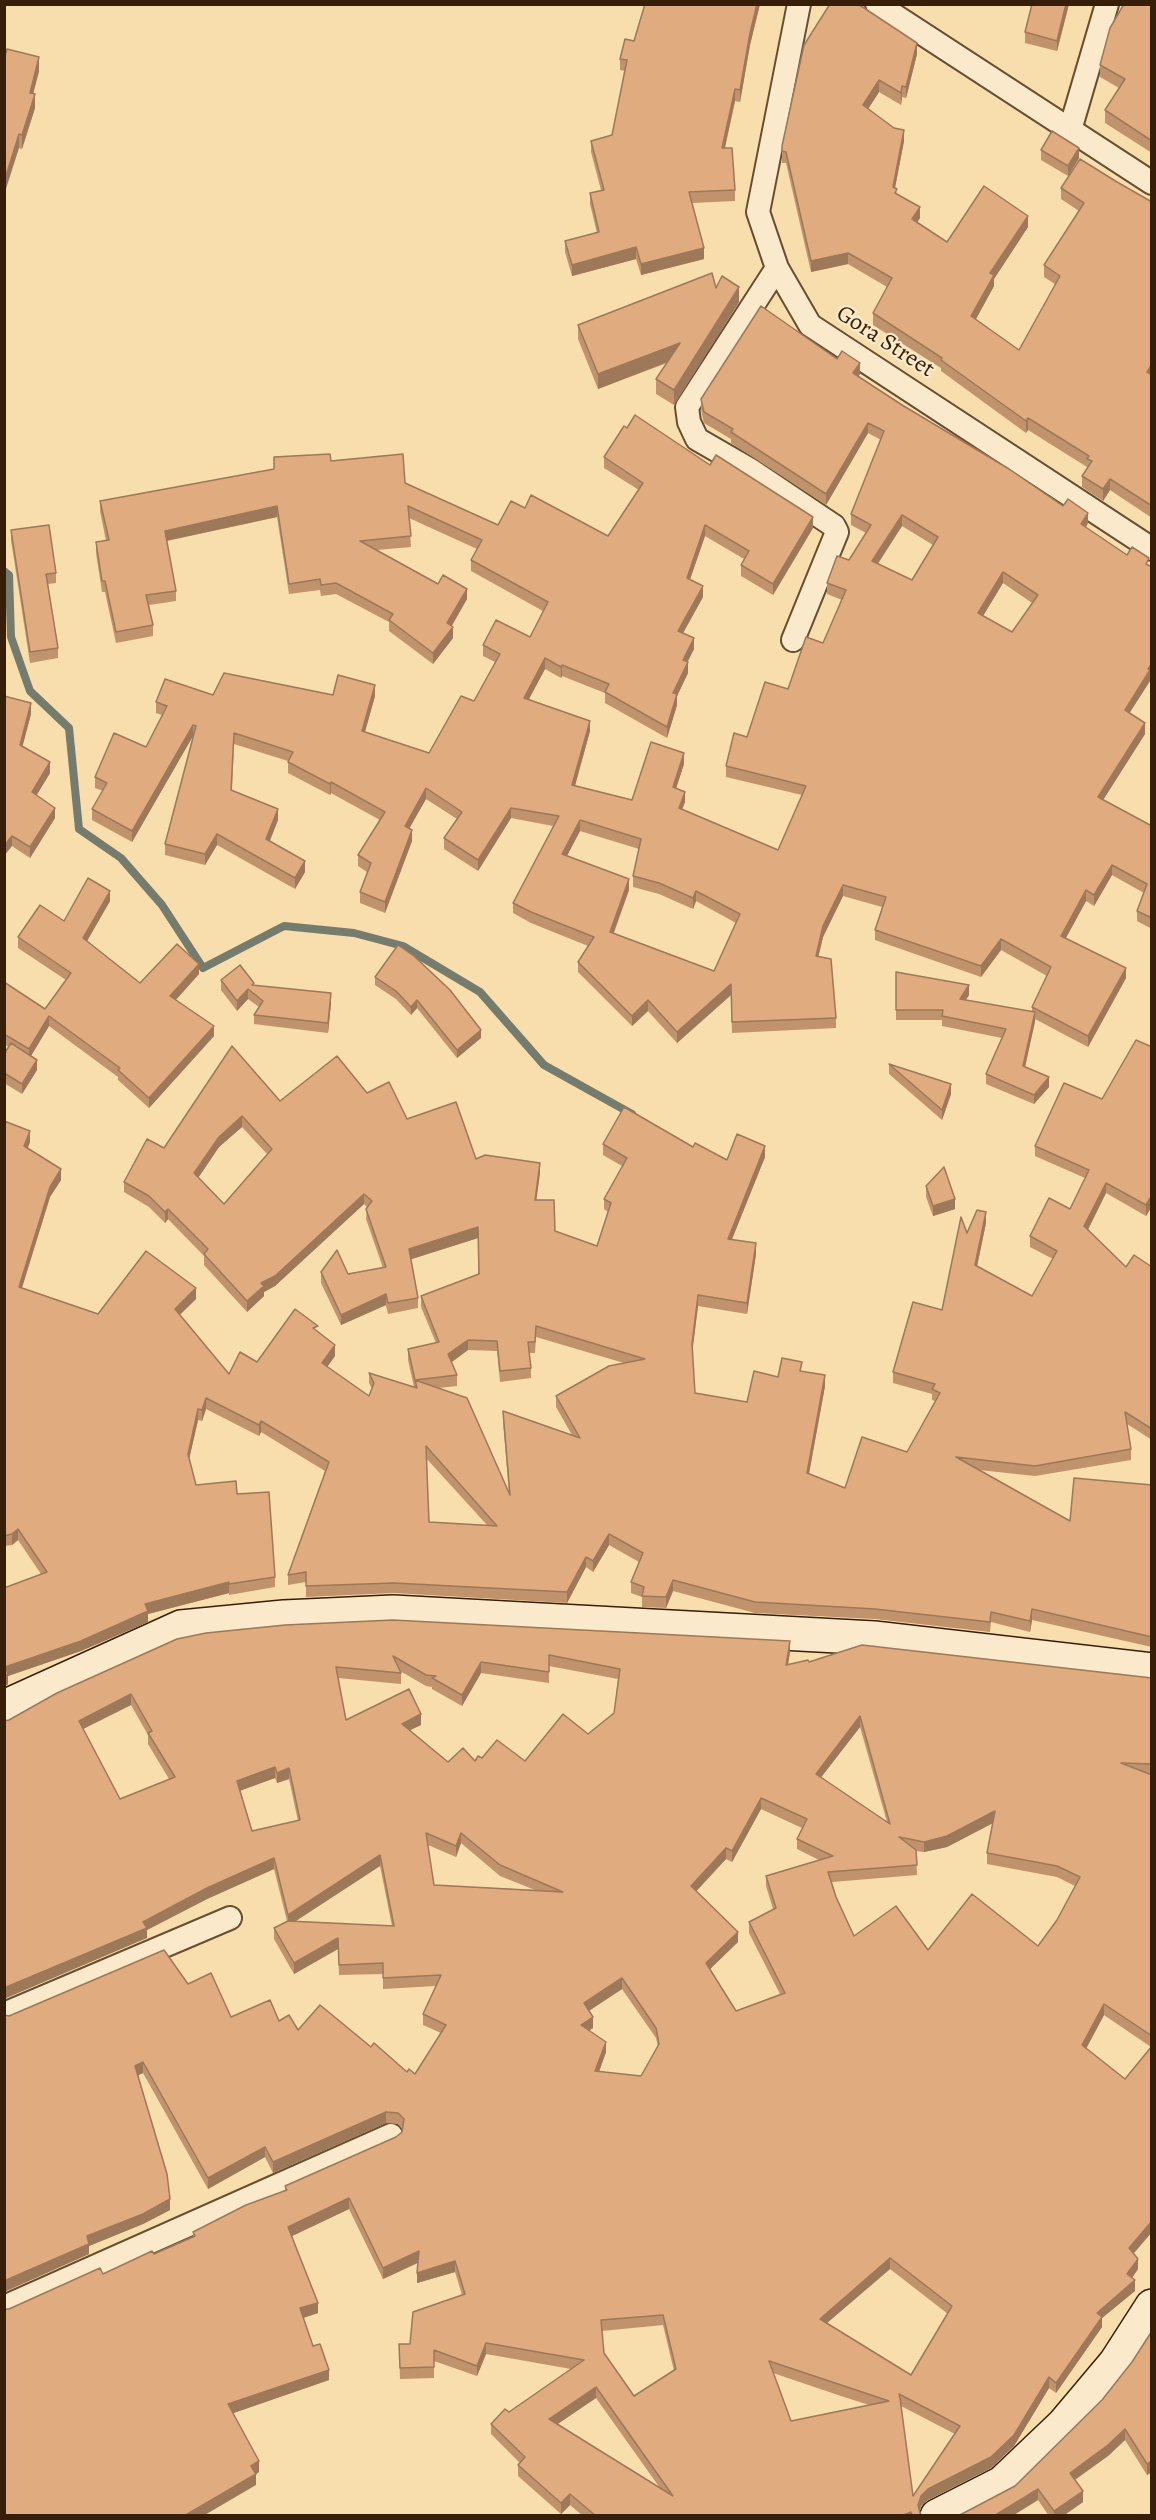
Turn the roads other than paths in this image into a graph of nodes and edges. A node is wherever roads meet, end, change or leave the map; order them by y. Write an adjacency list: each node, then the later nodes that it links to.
1 (799, 4): 6 (street, Gora Street)
2 (877, 4): 4 (street)
3 (1107, 4): 4 (street)
4 (1070, 130): 5 (street)
5 (1152, 183)
6 (777, 268): 7 (street, Gora Street); 8 (street)
7 (1152, 549)
8 (793, 640)
9 (1152, 1671): 10 (street)
10 (4, 1707)
11 (230, 1917): 12 (street)
12 (4, 2014)
13 (391, 2135): 15 (street)
14 (1152, 2306): 16 (street)
15 (4, 2307)
16 (937, 2516)

